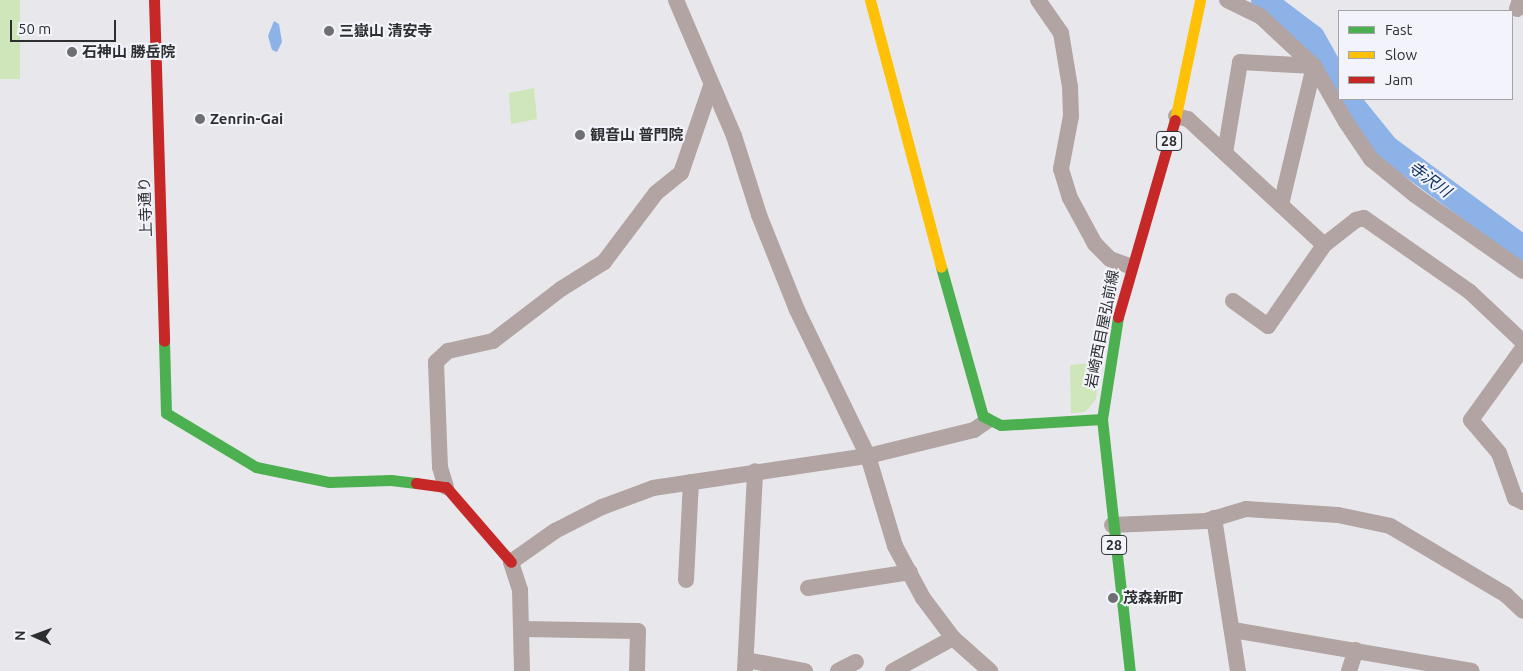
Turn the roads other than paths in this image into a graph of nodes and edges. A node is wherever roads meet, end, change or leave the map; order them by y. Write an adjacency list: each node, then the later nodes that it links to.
1 (154, 0): 23 (street, 上寺通り)
2 (676, 0): 8 (street)
3 (870, 0): 19 (street)
4 (1038, 0): 13 (street)
5 (1200, 0): 9 (street, 岩崎西目屋弘前線 / 28)
6 (1227, 0): 7 (street)
7 (1314, 66): 10 (street); 11 (street); 14 (street)
8 (711, 86): 20 (street); 23 (street)
9 (1176, 116): 10 (street); 13 (street, 岩崎西目屋弘前線 / 28)
10 (1225, 153): 11 (street)
11 (1280, 205): 12 (street)
12 (1324, 244): 15 (street); 16 (street)
13 (1130, 266): 18 (street, 岩崎西目屋弘前線 / 28)
14 (1523, 271)
15 (1233, 301)
16 (1523, 342)
17 (1523, 348): 24 (street)
18 (1102, 419): 19 (street); 26 (street, 岩崎西目屋弘前線 / 28)
19 (987, 421): 20 (street)
20 (868, 456): 21 (street); 28 (street)
21 (755, 471): 22 (street); 37 (street)
22 (690, 482): 27 (street); 29 (street)
23 (446, 487): 27 (street)
24 (1523, 502)
25 (1214, 518): 26 (street); 31 (street); 33 (street)
26 (1112, 526): 44 (street, 岩崎西目屋弘前線 / 28)
27 (511, 562): 32 (street)
28 (910, 572): 30 (street); 34 (street)
29 (686, 580)
30 (808, 588)
31 (1523, 611)
32 (522, 629): 38 (street); 39 (street)
33 (1233, 630): 35 (street); 45 (street)
34 (953, 638): 42 (street); 43 (street)
35 (1356, 650): 46 (street); 47 (street)
36 (856, 662): 41 (street)
37 (746, 665): 40 (street)
38 (522, 671)
39 (637, 671)
40 (805, 671)
41 (838, 671)
42 (893, 671)
43 (990, 671)
44 (1130, 671)
45 (1238, 671)
46 (1349, 671)
47 (1472, 671)

